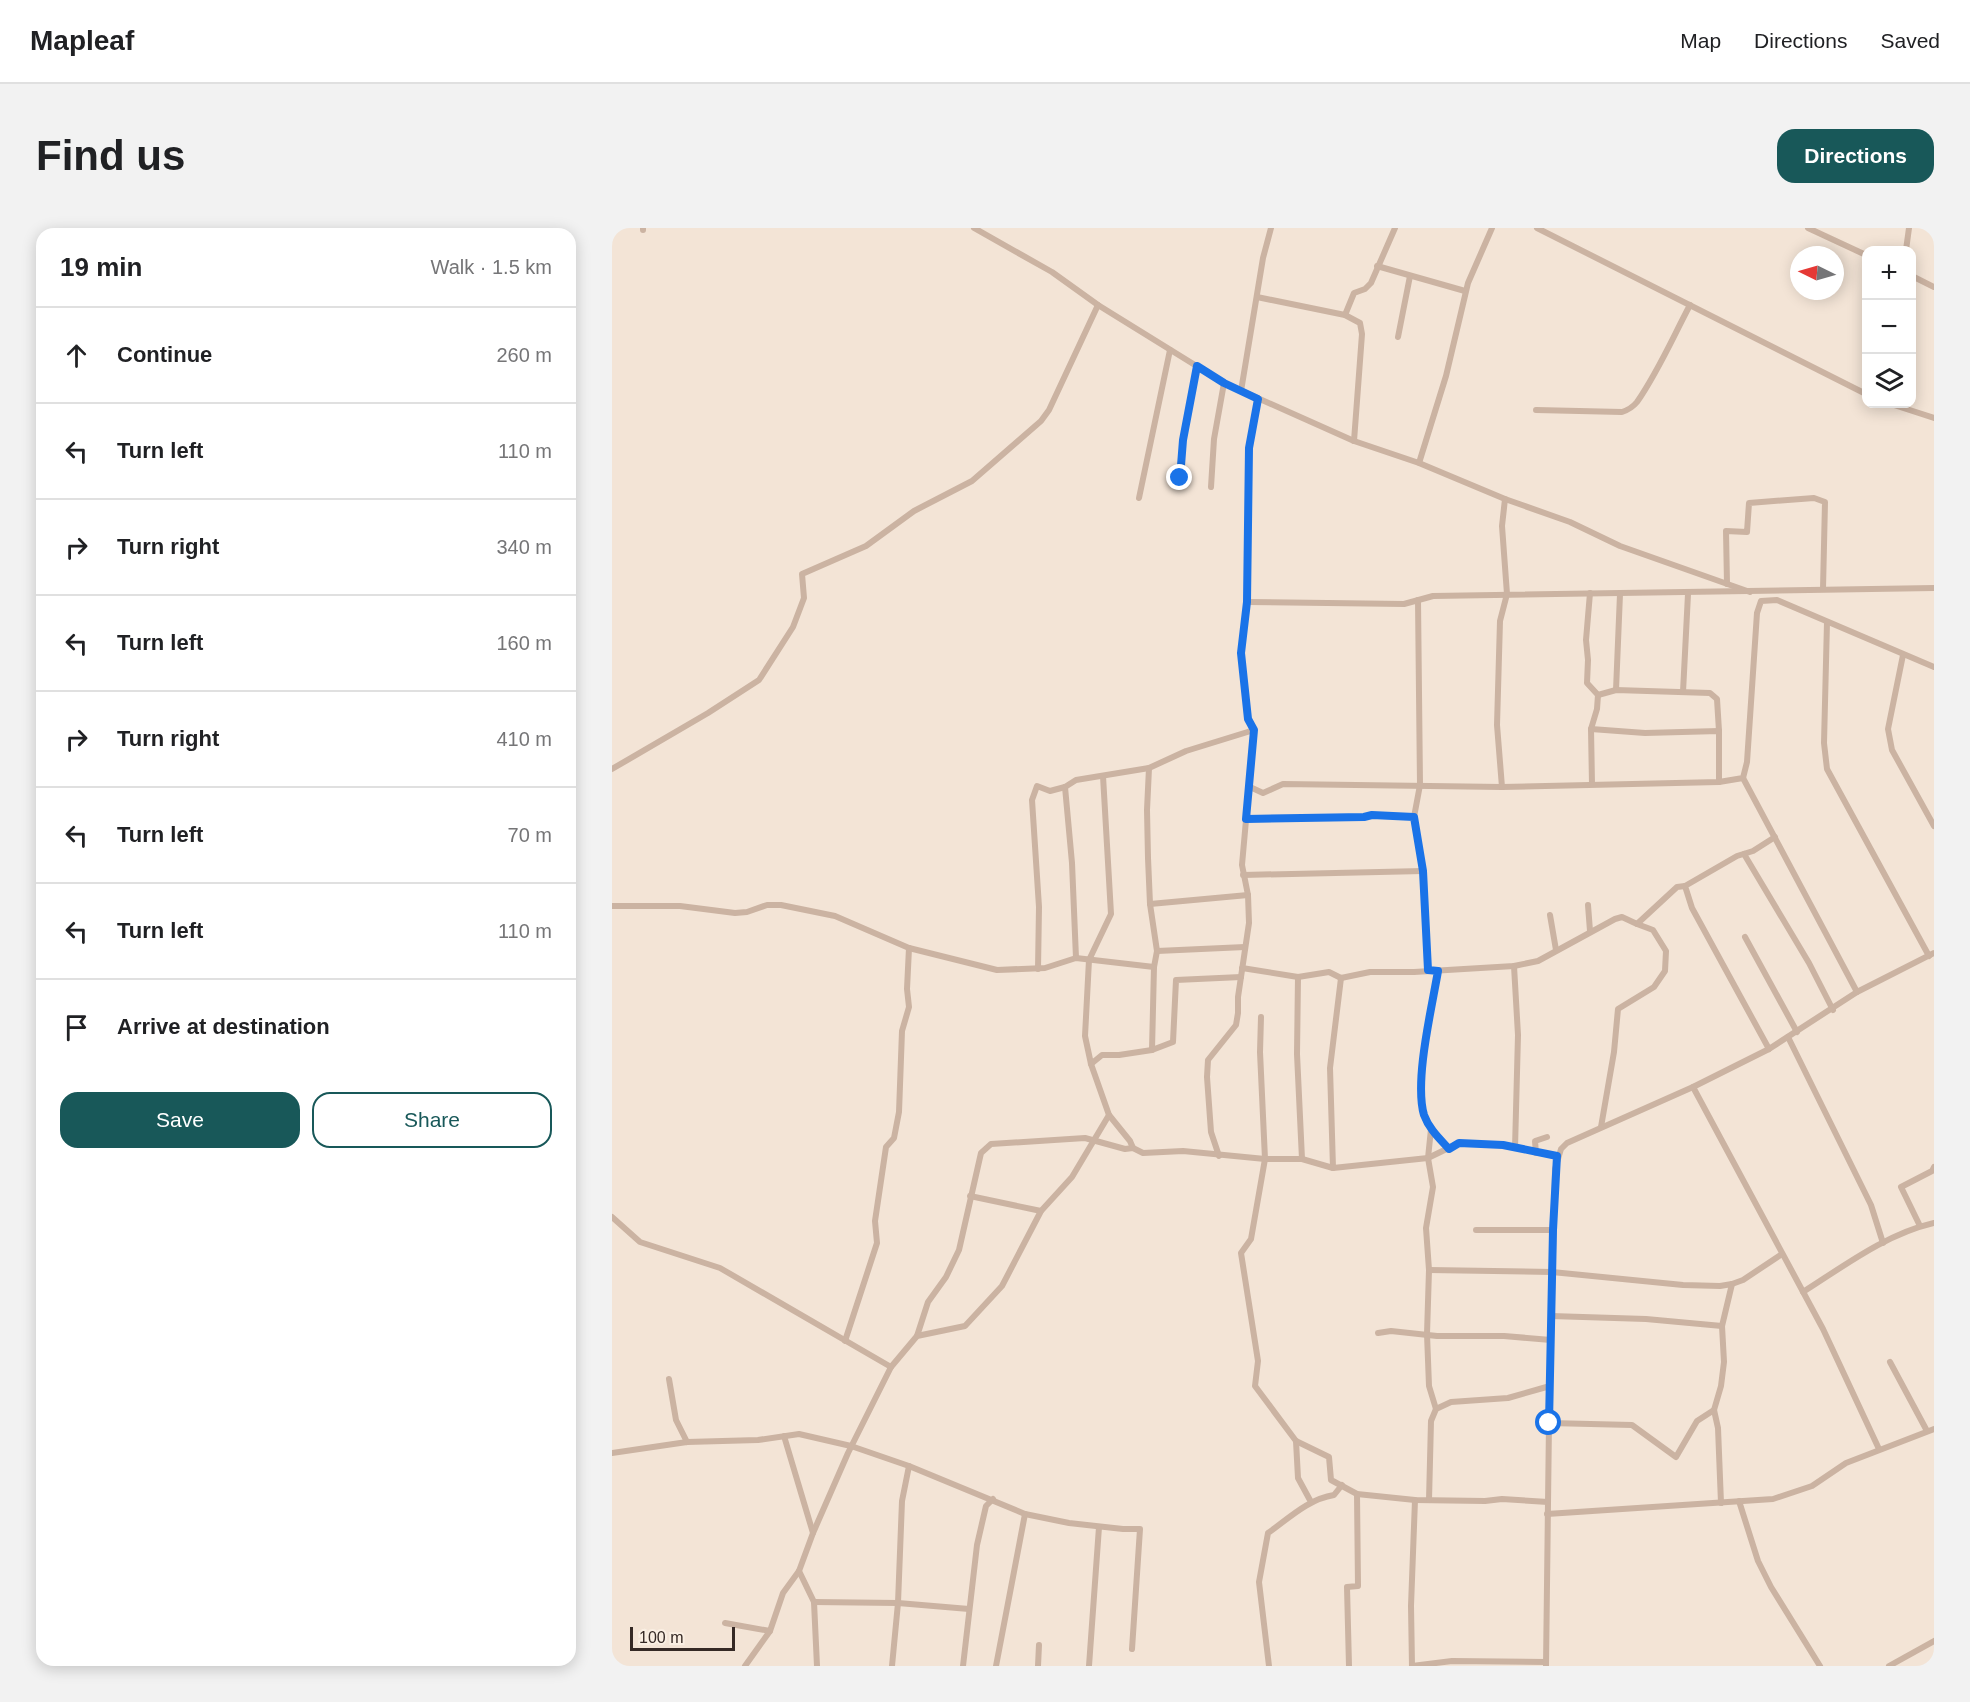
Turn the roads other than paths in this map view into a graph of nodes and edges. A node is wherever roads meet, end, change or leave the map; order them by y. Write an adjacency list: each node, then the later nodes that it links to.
1 (974, 228): 8 (street)
2 (1271, 228): 16 (street)
3 (1395, 228): 11 (street)
4 (1492, 228): 15 (street)
5 (1537, 228): 18 (street)
6 (1808, 228): 10 (street)
7 (1909, 228): 9 (street)
8 (987, 232): 17 (street)
9 (1907, 246)
10 (1862, 253)
11 (1377, 266): 12 (street); 19 (street)
12 (1410, 276): 15 (street); 20 (street)
13 (1916, 278): 14 (street)
14 (1934, 287)
15 (1466, 291): 31 (street)
16 (1257, 297): 19 (street); 24 (street)
17 (1098, 305): 21 (street); 56 (street)
18 (1690, 305): 25 (street); 28 (street)
19 (1345, 315): 30 (street)
20 (1398, 337)
21 (1170, 350): 22 (street); 34 (street)
22 (1197, 366): 23 (street); 32 (street)
23 (1224, 383): 24 (street); 33 (street)
24 (1241, 391): 26 (street)
25 (1862, 392)
26 (1258, 399): 30 (street); 45 (street)
27 (1903, 408): 29 (street)
28 (1536, 410)
29 (1934, 418)
30 (1354, 441): 31 (street)
31 (1419, 463): 35 (street)
32 (1180, 478)
33 (1211, 487)
34 (1139, 498)
35 (1505, 499): 36 (street); 41 (street)
36 (1727, 585): 38 (street); 39 (street)
37 (1934, 588): 38 (street)
38 (1823, 589): 39 (street)
39 (1750, 592): 43 (street)
40 (1590, 593): 41 (street); 42 (street); 51 (street)
41 (1507, 594): 44 (street); 64 (street)
42 (1620, 594): 43 (street); 49 (street)
43 (1688, 594): 50 (street)
44 (1418, 600): 45 (street); 61 (street)
45 (1247, 602): 53 (street)
46 (1827, 622): 47 (street); 58 (street); 86 (street)
47 (1903, 654): 48 (street); 65 (street)
48 (1934, 667)
49 (1616, 690): 50 (street); 51 (street)
50 (1683, 692): 54 (street)
51 (1598, 695): 52 (street)
52 (1591, 729): 54 (street); 60 (street)
53 (1254, 730): 55 (street); 63 (street)
54 (1719, 731): 59 (street)
55 (1149, 768): 57 (street); 75 (street)
56 (612, 769)
57 (1103, 776): 62 (street); 88 (street)
58 (1743, 778): 59 (street); 69 (street)
59 (1719, 782): 60 (street)
60 (1592, 784): 64 (street)
61 (1420, 785): 63 (street); 64 (street); 66 (street)
62 (1065, 787): 87 (street); 92 (street)
63 (1250, 787): 67 (street)
64 (1502, 787)
65 (1932, 816): 68 (street)
66 (1414, 817): 67 (street); 71 (street)
67 (1246, 819): 72 (street)
68 (1934, 826)
69 (1775, 837): 70 (street); 98 (street)
70 (1744, 854): 73 (street); 99 (street)
71 (1423, 871): 72 (street); 93 (street)
72 (1243, 874): 74 (street)
73 (1685, 886): 79 (street); 103 (street)
74 (1248, 896): 75 (street); 82 (street)
75 (1150, 904): 85 (street)
76 (1588, 905): 80 (street)
77 (612, 906): 83 (street)
78 (1550, 915): 84 (street)
79 (1637, 924): 80 (street); 108 (street)
80 (1590, 932): 84 (street)
81 (1745, 937): 101 (street)
82 (1245, 947): 85 (street); 91 (street)
83 (909, 948): 92 (street); 142 (street)
84 (1556, 950): 89 (street)
85 (1157, 951): 90 (street)
86 (1932, 955): 98 (street)
87 (1076, 958): 88 (street); 92 (street)
88 (1089, 960): 90 (street); 105 (street)
89 (1514, 966): 94 (street); 113 (street)
90 (1154, 967): 104 (street)
91 (1242, 968): 95 (street); 96 (street)
92 (1038, 969)
93 (1428, 970): 94 (street); 97 (street)
94 (1438, 971): 109 (street)
95 (1241, 977): 104 (street); 116 (street)
96 (1298, 977): 97 (street); 120 (street)
97 (1341, 978): 121 (street)
98 (1857, 992): 99 (street)
99 (1833, 1010): 101 (street)
100 (1261, 1017): 119 (street)
101 (1797, 1032): 102 (street)
102 (1788, 1037): 103 (street); 130 (street)
103 (1769, 1049): 106 (street)
104 (1152, 1050): 105 (street)
105 (1091, 1064): 107 (street)
106 (1693, 1087): 108 (street); 131 (street)
107 (1109, 1115): 111 (street); 112 (street)
108 (1601, 1127): 117 (street)
109 (1431, 1130): 114 (street); 118 (street)
110 (1547, 1137): 115 (street)
111 (1093, 1141): 112 (street); 123 (street); 124 (street)
112 (1133, 1148): 116 (street)
113 (1515, 1148): 114 (street); 115 (street)
114 (1449, 1149): 118 (street)
115 (1536, 1153): 117 (street)
116 (1219, 1156): 119 (street)
117 (1557, 1156): 129 (street)
118 (1428, 1158): 121 (street); 132 (street)
119 (1265, 1159): 120 (street); 152 (street)
120 (1302, 1159): 121 (street)
121 (1332, 1167)
122 (1934, 1167): 127 (street)
123 (970, 1196): 124 (street); 140 (street)
124 (1041, 1211): 140 (street)
125 (612, 1217): 142 (street)
126 (1934, 1223): 127 (street)
127 (1920, 1226): 130 (street)
128 (1476, 1230): 129 (street)
129 (1553, 1230): 133 (street)
130 (1883, 1243): 135 (street)
131 (1782, 1254): 134 (street); 135 (street)
132 (1429, 1270): 133 (street); 139 (street)
133 (1552, 1272): 134 (street); 136 (street)
134 (1732, 1284): 137 (street)
135 (1803, 1292): 155 (street)
136 (1551, 1316): 137 (street); 141 (street)
137 (1722, 1326): 148 (street)
138 (1378, 1333): 139 (street)
139 (1427, 1334): 141 (street); 147 (street)
140 (917, 1336): 144 (street)
141 (1551, 1340): 146 (street)
142 (845, 1341): 144 (street)
143 (1890, 1362): 150 (street)
144 (891, 1367): 154 (street)
145 (669, 1379): 153 (street)
146 (1550, 1386): 147 (street); 149 (street)
147 (1436, 1409): 162 (street)
148 (1714, 1410): 149 (street); 166 (street)
149 (1549, 1423): 165 (street)
150 (1930, 1430): 155 (street)
151 (784, 1436): 153 (street); 154 (street); 170 (street)
152 (1296, 1441): 158 (street); 164 (street)
153 (687, 1442): 156 (street)
154 (851, 1446): 157 (street); 170 (street)
155 (1879, 1449): 163 (street)
156 (612, 1454)
157 (909, 1466): 160 (street); 173 (street)
158 (1342, 1485): 159 (street); 164 (street)
159 (1357, 1494): 161 (street); 190 (street)
160 (993, 1499): 167 (street); 174 (street)
161 (1415, 1500): 162 (street); 191 (street)
162 (1429, 1500): 165 (street)
163 (1739, 1501): 166 (street); 192 (street)
164 (1311, 1502): 189 (street)
165 (1548, 1502): 168 (street)
166 (1721, 1503): 168 (street)
167 (1025, 1514): 169 (street); 186 (street)
168 (1547, 1514): 181 (street)
169 (1099, 1527): 179 (street); 188 (street)
170 (813, 1533): 171 (street)
171 (799, 1571): 172 (street); 176 (street)
172 (814, 1602): 173 (street); 183 (street)
173 (898, 1603): 174 (street); 184 (street)
174 (969, 1609): 185 (street)
175 (725, 1623): 176 (street)
176 (770, 1631): 182 (street)
177 (1934, 1641): 180 (street)
178 (1039, 1646): 187 (street)
179 (1132, 1649)
180 (1905, 1657): 193 (street); 194 (street)
181 (1546, 1664): 191 (street)
182 (745, 1666)
183 (817, 1666)
184 (892, 1666)
185 (963, 1666)
186 (996, 1666)
187 (1038, 1666)
188 (1089, 1666)
189 (1269, 1666)
190 (1349, 1666)
191 (1412, 1666)
192 (1820, 1666)
193 (1889, 1666)
194 (1910, 1666)

